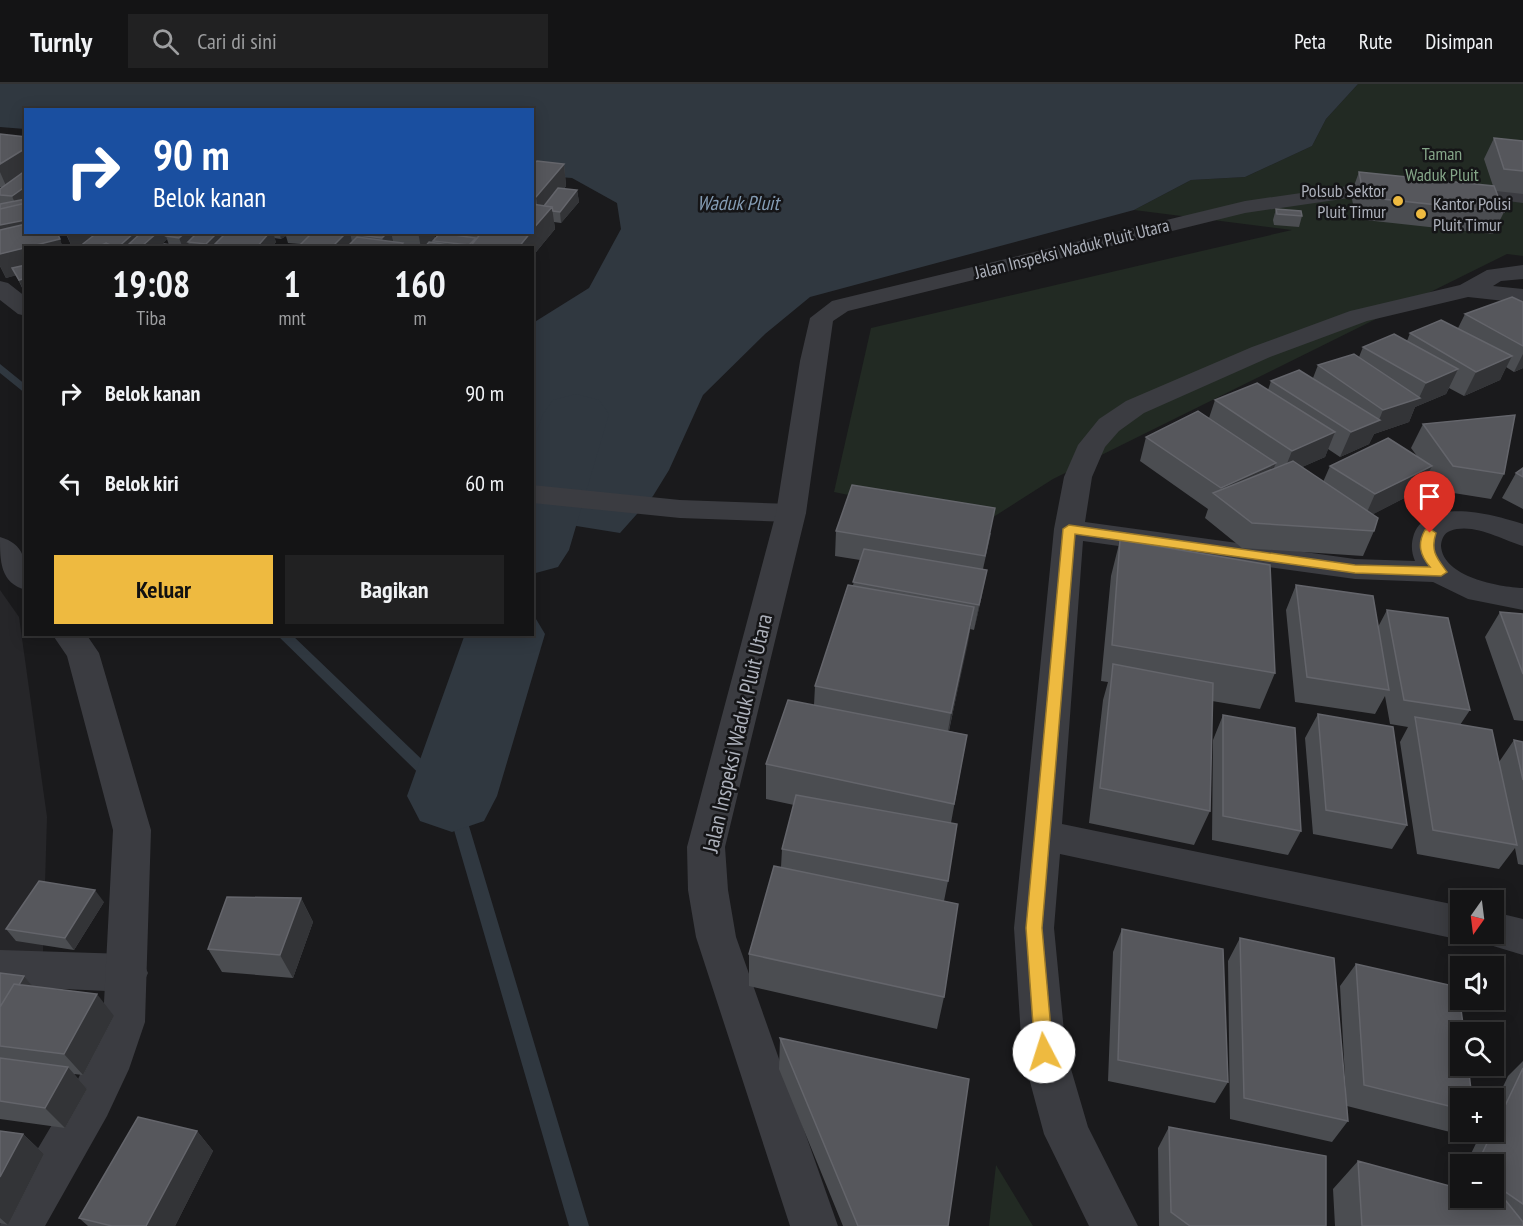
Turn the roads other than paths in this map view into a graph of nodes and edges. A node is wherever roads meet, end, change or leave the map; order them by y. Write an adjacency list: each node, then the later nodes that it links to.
1 (1523, 197): 9 (street, Jalan Inspeksi Waduk Pluit Utara)
2 (1523, 272): 3 (street)
3 (1481, 283): 5 (street); 6 (street); 10 (street)
4 (0, 288): 7 (street)
5 (1523, 290)
6 (1523, 296)
7 (24, 307)
8 (534, 494): 9 (street)
9 (790, 513): 24 (street, Jalan Inspeksi Waduk Pluit Utara)
10 (1069, 529): 13 (street); 17 (street)
11 (1523, 536): 13 (street)
12 (0, 547): 14 (street)
13 (1441, 572): 15 (street)
14 (24, 577)
15 (1523, 599)
16 (70, 636): 22 (street)
17 (1041, 835): 18 (street); 25 (street)
18 (1450, 921)
19 (1504, 932): 20 (street)
20 (1523, 937)
21 (0, 968): 22 (street)
22 (127, 973): 23 (street)
23 (19, 1226)
24 (814, 1226)
25 (1114, 1226)

